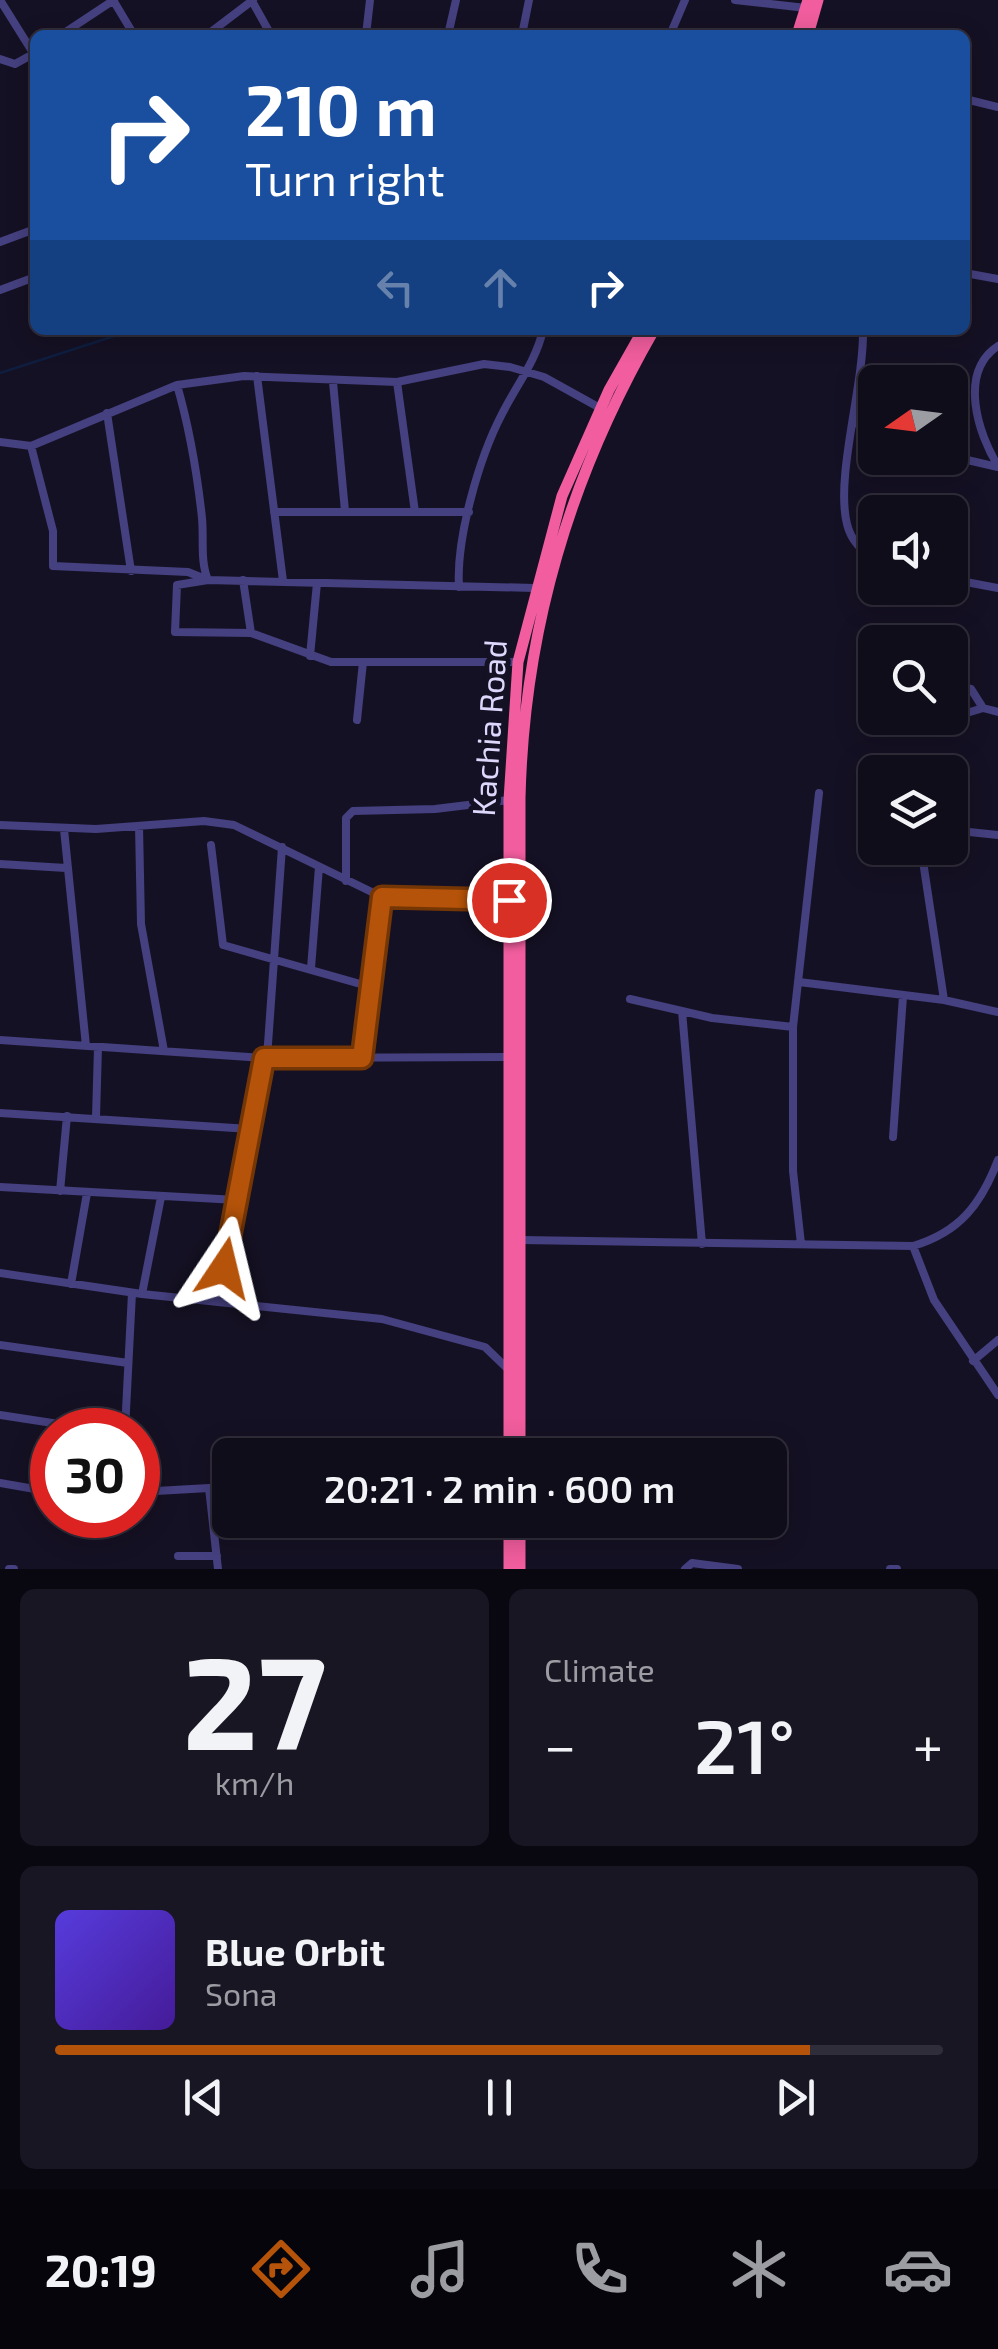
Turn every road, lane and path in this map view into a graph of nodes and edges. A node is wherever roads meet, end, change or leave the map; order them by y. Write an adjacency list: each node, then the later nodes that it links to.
1 (0, 0): 21 (street)
2 (114, 0): 11 (street); 12 (street)
3 (253, 0): 13 (street); 14 (street)
4 (370, 0): 15 (street)
5 (456, 0): 16 (street)
6 (529, 0): 17 (street)
7 (685, 0): 18 (street)
8 (735, 0): 10 (street)
9 (818, 0): 20 (highway)
10 (807, 4): 19 (highway)
11 (69, 30)
12 (131, 30)
13 (213, 30)
14 (268, 30)
15 (367, 30)
16 (449, 30)
17 (523, 30)
18 (672, 30)
19 (799, 30)
20 (809, 30)
21 (30, 48)
22 (30, 56): 23 (street)
23 (0, 58)
24 (970, 100): 25 (street)
25 (998, 107)
26 (30, 230): 27 (street)
27 (0, 242)
28 (970, 273): 30 (street)
29 (30, 279): 31 (street)
30 (998, 279)
31 (0, 290)
32 (541, 335): 37 (street)
33 (640, 335): 42 (highway, Kachia Road)
34 (651, 335): 117 (highway, Kachia Road)
35 (863, 335): 44 (street)
36 (998, 346): 49 (street)
37 (527, 370): 40 (street); 42 (street); 53 (street)
38 (258, 376): 39 (street); 41 (street); 51 (street)
39 (333, 382): 40 (street); 50 (street)
40 (397, 382): 52 (street)
41 (177, 386): 43 (street); 56 (street)
42 (600, 408): 62 (highway, Kachia Road)
43 (107, 413): 47 (street); 55 (street)
44 (854, 424): 45 (street); 54 (street)
45 (858, 425)
46 (0, 442): 47 (street)
47 (31, 446): 55 (street)
48 (968, 460): 49 (street)
49 (998, 466)
50 (345, 511): 51 (street); 52 (street)
51 (274, 512): 58 (street)
52 (415, 512): 53 (street)
53 (469, 512): 61 (street)
54 (858, 547)
55 (131, 571): 56 (street)
56 (208, 580): 57 (street); 64 (street)
57 (244, 580): 58 (street); 64 (street)
58 (283, 581): 60 (street)
59 (968, 582): 63 (street)
60 (316, 583): 61 (street); 65 (street)
61 (459, 587): 62 (street)
62 (534, 588): 67 (highway, Kachia Road)
63 (998, 588)
64 (250, 633): 65 (street)
65 (310, 656): 66 (street)
66 (363, 662): 67 (street); 72 (street)
67 (518, 662): 74 (highway, Kachia Road)
68 (968, 689): 69 (street)
69 (983, 708): 70 (street); 71 (street)
70 (998, 712)
71 (968, 713)
72 (357, 720)
73 (819, 794): 91 (street)
74 (509, 800): 86 (street); 88 (highway, Kachia Road)
75 (0, 826): 77 (street)
76 (139, 826): 77 (street); 81 (street); 102 (street)
77 (64, 829): 85 (street)
78 (968, 832): 79 (street)
79 (998, 834)
80 (212, 844): 89 (street)
81 (282, 847): 84 (street); 89 (street)
82 (0, 864): 85 (street)
83 (924, 865): 95 (street)
84 (319, 867): 86 (street); 90 (street)
85 (66, 868): 100 (street)
86 (346, 881): 87 (street)
87 (382, 897): 88 (street); 92 (street)
88 (509, 900): 103 (highway, Kachia Road)
89 (272, 958): 90 (street); 104 (street)
90 (311, 968): 92 (street)
91 (800, 982): 93 (street); 98 (street)
92 (371, 987): 105 (street)
93 (903, 996): 95 (street); 110 (street)
94 (630, 999): 96 (street)
95 (944, 1000): 97 (street)
96 (682, 1011): 98 (street); 118 (street)
97 (998, 1012)
98 (793, 1028): 119 (street)
99 (0, 1040): 100 (street)
100 (86, 1046): 101 (street)
101 (98, 1047): 102 (street); 108 (street)
102 (164, 1051): 104 (street)
103 (509, 1056): 105 (street); 129 (highway, Kachia Road)
104 (266, 1058): 105 (street); 109 (street)
105 (362, 1058)
106 (0, 1112): 107 (street)
107 (67, 1116): 108 (street); 113 (street)
108 (96, 1117): 109 (street)
109 (250, 1129): 116 (street)
110 (893, 1136)
111 (998, 1160): 120 (street)
112 (0, 1186): 113 (street)
113 (60, 1190): 114 (street)
114 (87, 1193): 115 (street); 122 (street)
115 (161, 1197): 116 (street); 123 (street)
116 (237, 1200): 124 (street)
117 (521, 1240): 118 (street); 135 (highway, Kachia Road)
118 (702, 1244): 119 (street)
119 (801, 1244): 120 (street)
120 (913, 1246): 127 (street)
121 (0, 1273): 122 (street)
122 (71, 1284): 123 (street)
123 (137, 1294): 124 (street); 128 (street)
124 (218, 1302): 129 (street)
125 (998, 1340): 127 (street)
126 (0, 1344): 128 (street)
127 (973, 1361): 130 (street)
128 (128, 1362): 131 (street)
129 (509, 1370): 134 (highway, Kachia Road)
130 (998, 1394)
131 (126, 1408)
132 (0, 1414): 133 (street)
133 (30, 1419)
134 (509, 1438)
135 (520, 1438)
136 (0, 1483): 137 (street)
137 (30, 1488)
138 (160, 1491): 142 (street)
139 (509, 1538): 144 (highway)
140 (520, 1538): 145 (highway)
141 (178, 1556): 142 (street)
142 (217, 1556): 143 (street)
143 (218, 1569)
144 (509, 1569)
145 (520, 1569)
146 (685, 1569): 147 (street)
147 (738, 1569)

